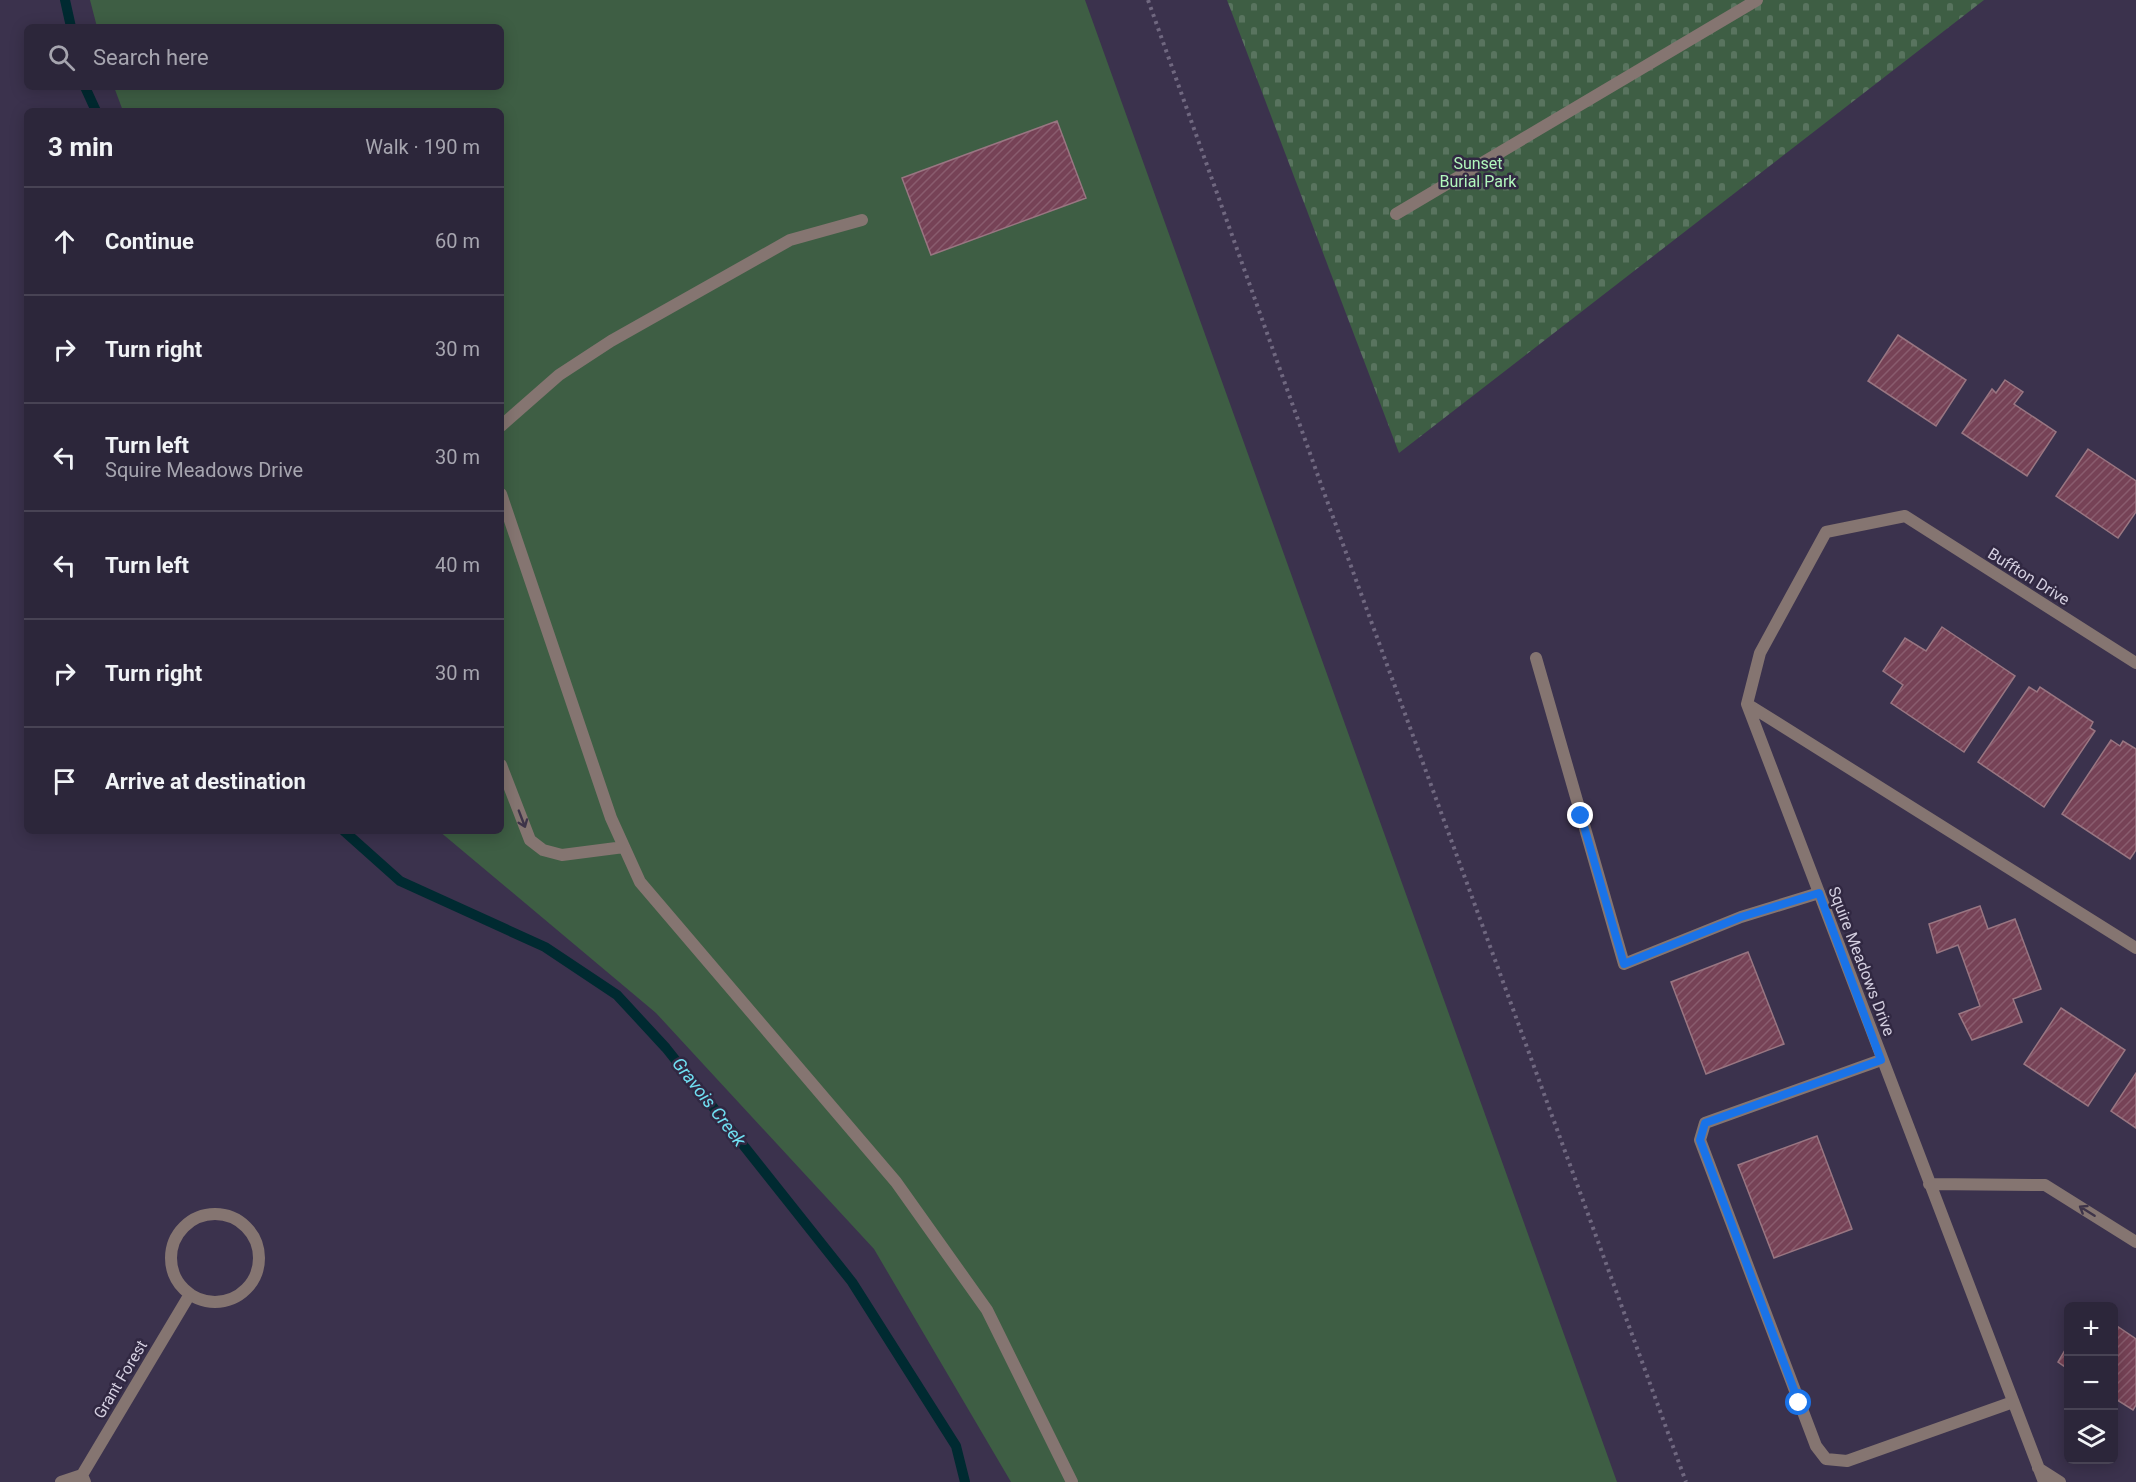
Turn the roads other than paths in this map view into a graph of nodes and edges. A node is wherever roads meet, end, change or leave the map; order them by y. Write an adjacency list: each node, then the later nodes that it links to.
1 (1757, 0): 2 (street)
2 (1395, 214)
3 (862, 220): 4 (street)
4 (504, 423)
5 (504, 503): 10 (street)
6 (1536, 658): 11 (street)
7 (2136, 663): 8 (street, Buffton Drive)
8 (1747, 704): 11 (street, Squire Meadows Drive); 12 (street)
9 (504, 773): 10 (street, one-way to 10)
10 (624, 848): 21 (street)
11 (1819, 893): 13 (street, Squire Meadows Drive)
12 (2136, 948)
13 (1881, 1060): 14 (street, Squire Meadows Drive); 17 (street)
14 (1929, 1184): 15 (street, one-way to 14); 17 (street, Squire Meadows Drive)
15 (2136, 1242)
16 (190, 1294): 16 (street); 19 (street, Grant Forest)
17 (2013, 1402): 18 (street, Squire Meadows Drive)
18 (2038, 1468): 22 (street, Squire Meadows Drive); 23 (street)
19 (84, 1479): 20 (street)
20 (61, 1482)
21 (1072, 1482)
22 (2044, 1482)
23 (2060, 1482)

